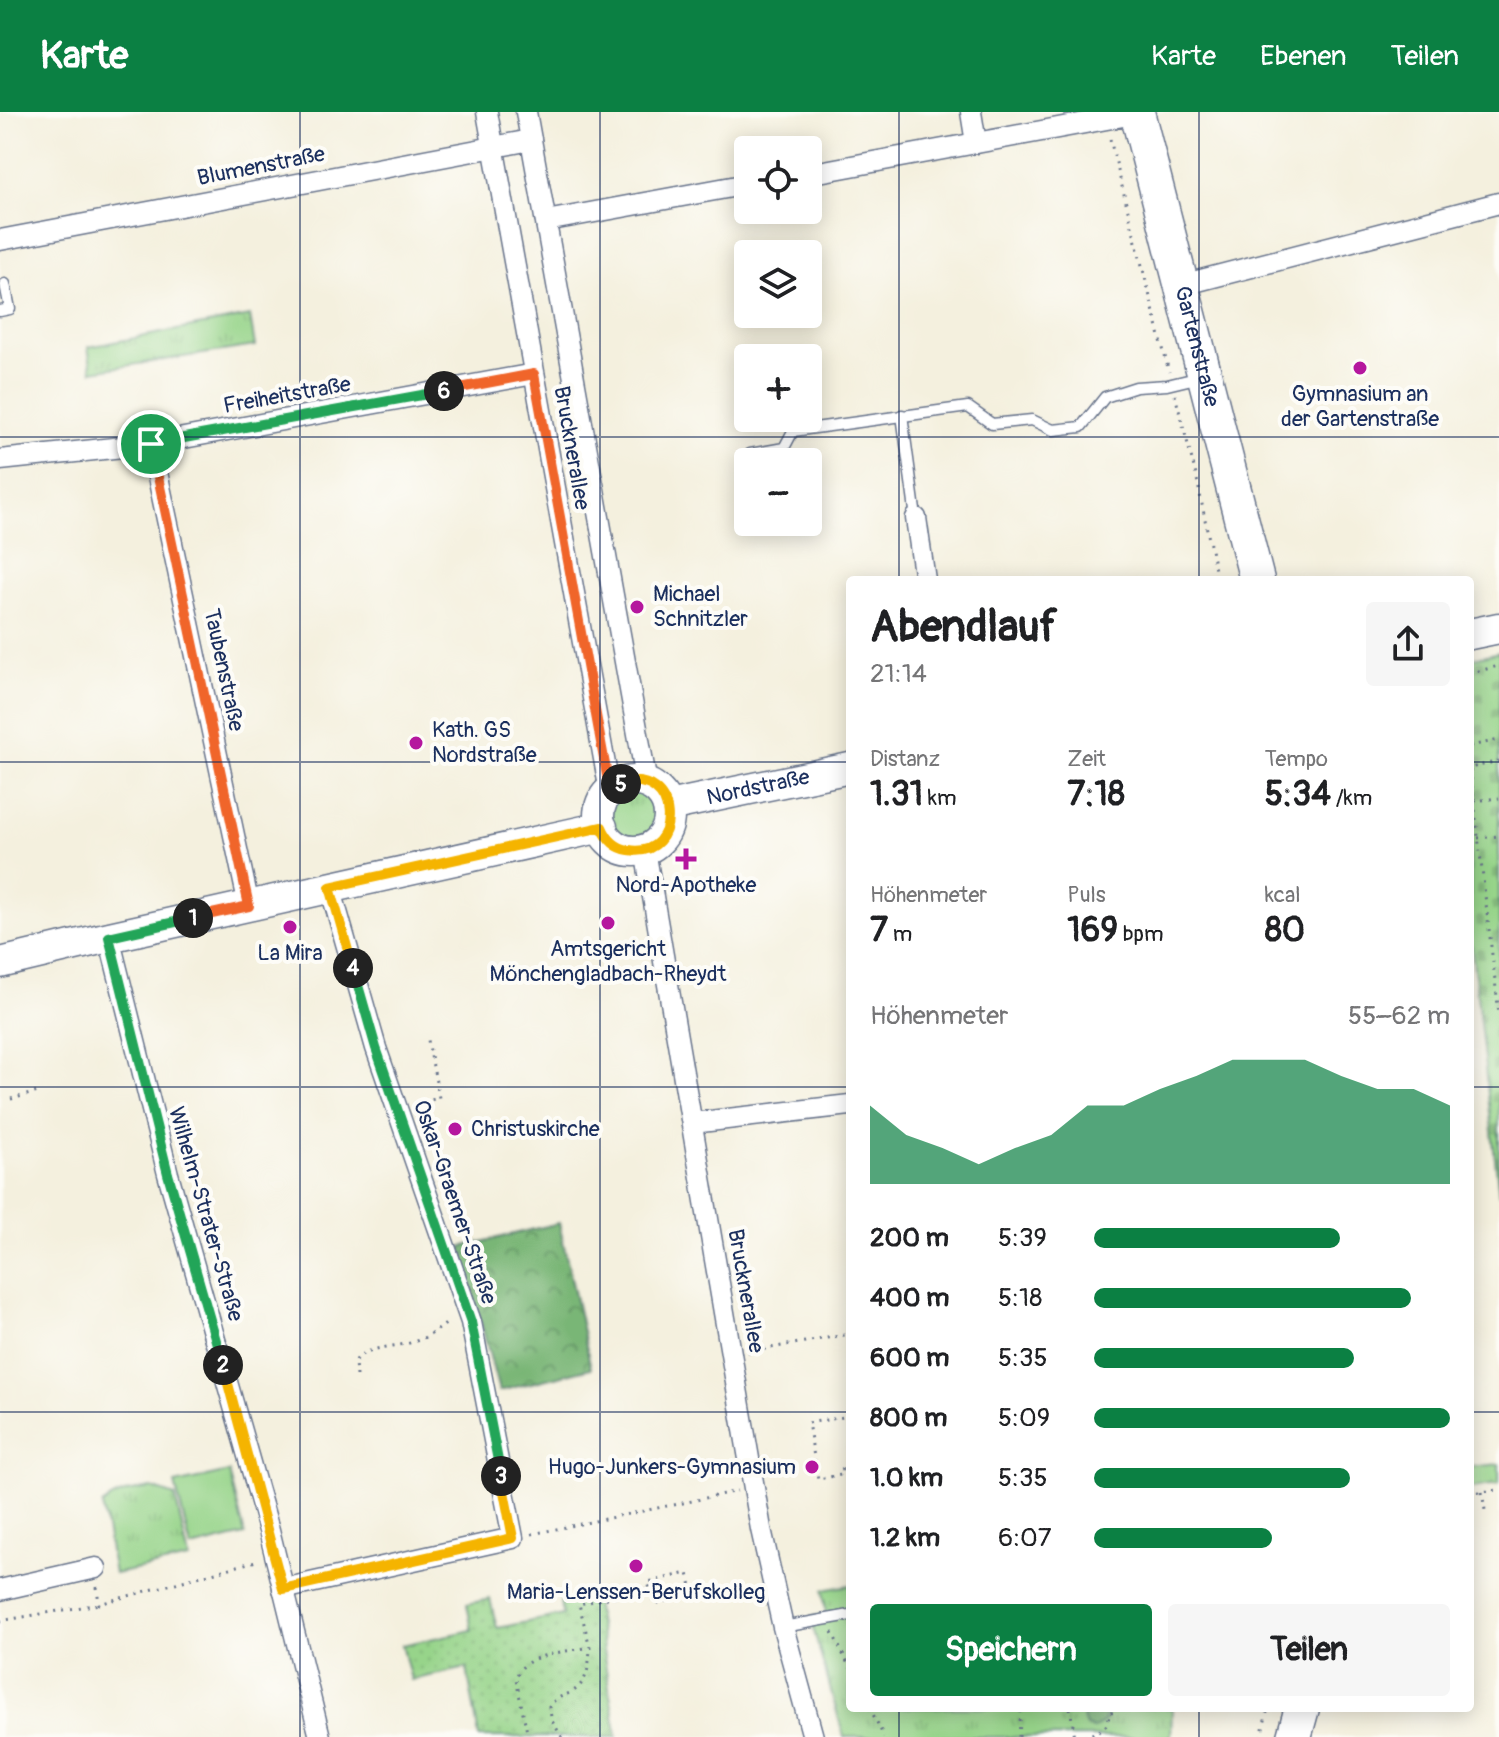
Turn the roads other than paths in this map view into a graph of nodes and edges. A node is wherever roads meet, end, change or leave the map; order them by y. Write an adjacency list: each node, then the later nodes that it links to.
1 (487, 112): 7 (street, Brucknerallee)
2 (526, 112): 5 (street, Brucknerallee)
3 (971, 112): 6 (street)
4 (1122, 115): 6 (street); 14 (main road, Gartenstraße); 17 (main road, Gartenstraße)
5 (531, 140): 7 (street, Blumenstraße); 11 (street, Brucknerallee)
6 (976, 143): 8 (street)
7 (494, 147): 12 (street, Blumenstraße); 16 (street, Brucknerallee)
8 (822, 171)
9 (734, 187): 11 (street)
10 (1499, 203): 14 (street)
11 (546, 221): 30 (street, Brucknerallee)
12 (0, 240)
13 (5, 284): 15 (lane)
14 (1182, 285): 25 (main road, Gartenstraße)
15 (0, 311)
16 (534, 374): 19 (street, Freiheitstraße); 29 (street, Brucknerallee)
17 (1182, 382): 18 (lane); 24 (main road, Gartenstraße)
18 (902, 415): 20 (lane); 22 (lane)
19 (151, 444): 21 (street, Freiheitstraße); 34 (street, Taubenstraße)
20 (784, 448)
21 (0, 460)
22 (916, 518): 23 (street)
23 (924, 576)
24 (1239, 576)
25 (1256, 576)
26 (1499, 628): 27 (street)
27 (1474, 633)
28 (846, 769): 30 (street, Nordstraße)
29 (610, 792): 30 (street, Nordstraße); 31 (street)
30 (658, 795): 32 (street)
31 (602, 827): 32 (street); 33 (street)
32 (645, 850): 38 (street, Brucknerallee)
33 (330, 887): 34 (street); 40 (street, Oskar-Graemer-Straße)
34 (249, 906): 35 (street)
35 (109, 937): 36 (street); 40 (street, Wilhelm-Strater-Straße)
36 (0, 963)
37 (846, 1105): 38 (street)
38 (692, 1123): 43 (street, Brucknerallee)
39 (96, 1568): 41 (street)
40 (283, 1589): 46 (street, Wilhelm-Strater-Straße)
41 (0, 1590)
42 (846, 1616): 43 (lane)
43 (783, 1627): 47 (street, Brucknerallee)
44 (1284, 1712): 48 (main road)
45 (1301, 1712): 49 (main road)
46 (320, 1737)
47 (813, 1737)
48 (1278, 1737)
49 (1294, 1737)

